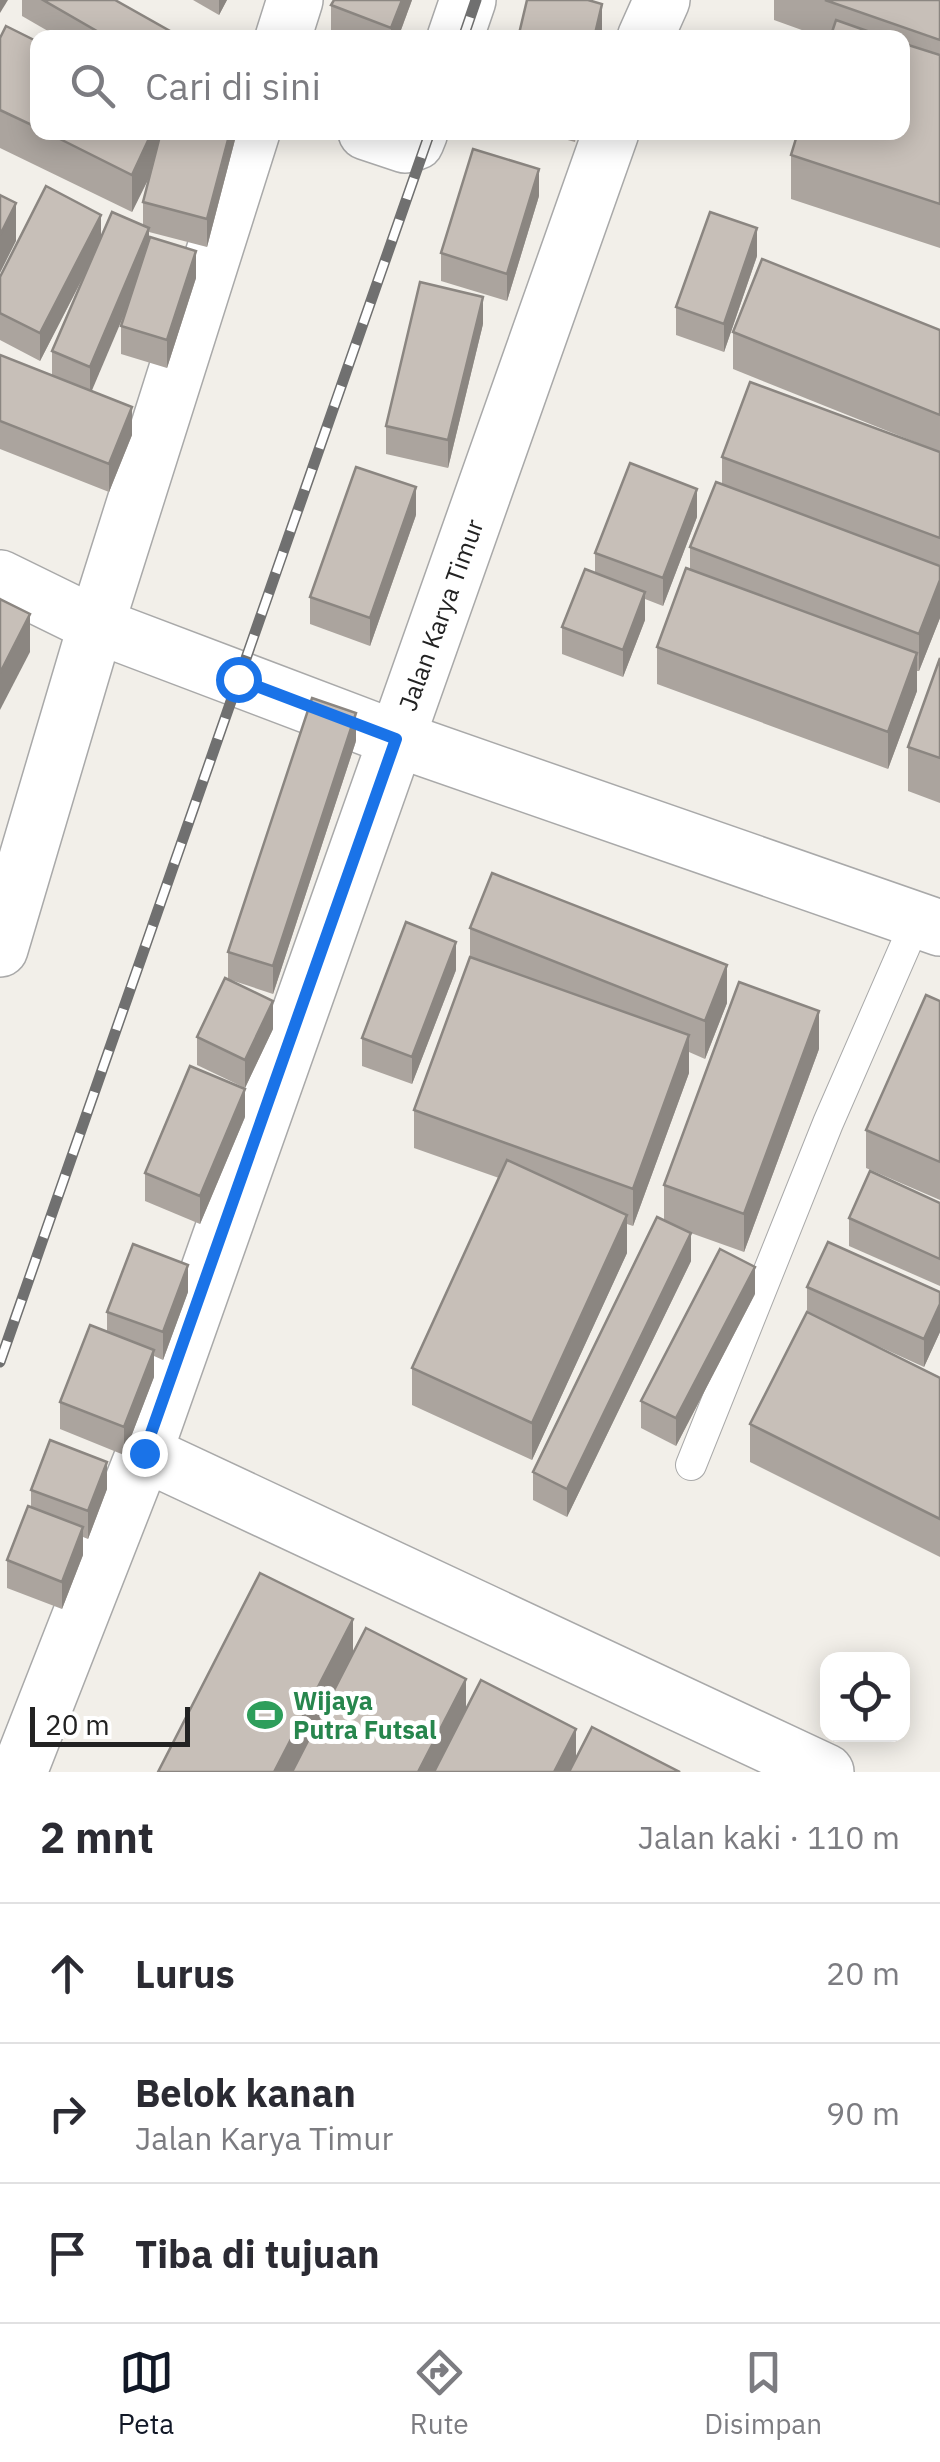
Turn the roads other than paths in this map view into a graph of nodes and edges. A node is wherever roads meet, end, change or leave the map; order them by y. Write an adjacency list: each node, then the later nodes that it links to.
1 (295, 0): 4 (street)
2 (468, 0): 5 (street)
3 (662, 0): 6 (street)
4 (286, 30)
5 (458, 30)
6 (649, 30)
7 (249, 140): 12 (street)
8 (391, 140): 9 (street)
9 (417, 140)
10 (609, 140): 13 (street, Jalan Karya Timur)
11 (0, 578): 12 (street)
12 (96, 625): 13 (street); 15 (street)
13 (396, 739): 14 (street); 16 (street, Jalan Karya Timur)
14 (928, 924): 17 (lane)
15 (0, 949)
16 (144, 1453): 18 (street, Jalan Karya Timur); 19 (street)
17 (691, 1464)
18 (19, 1772)
19 (826, 1772)

